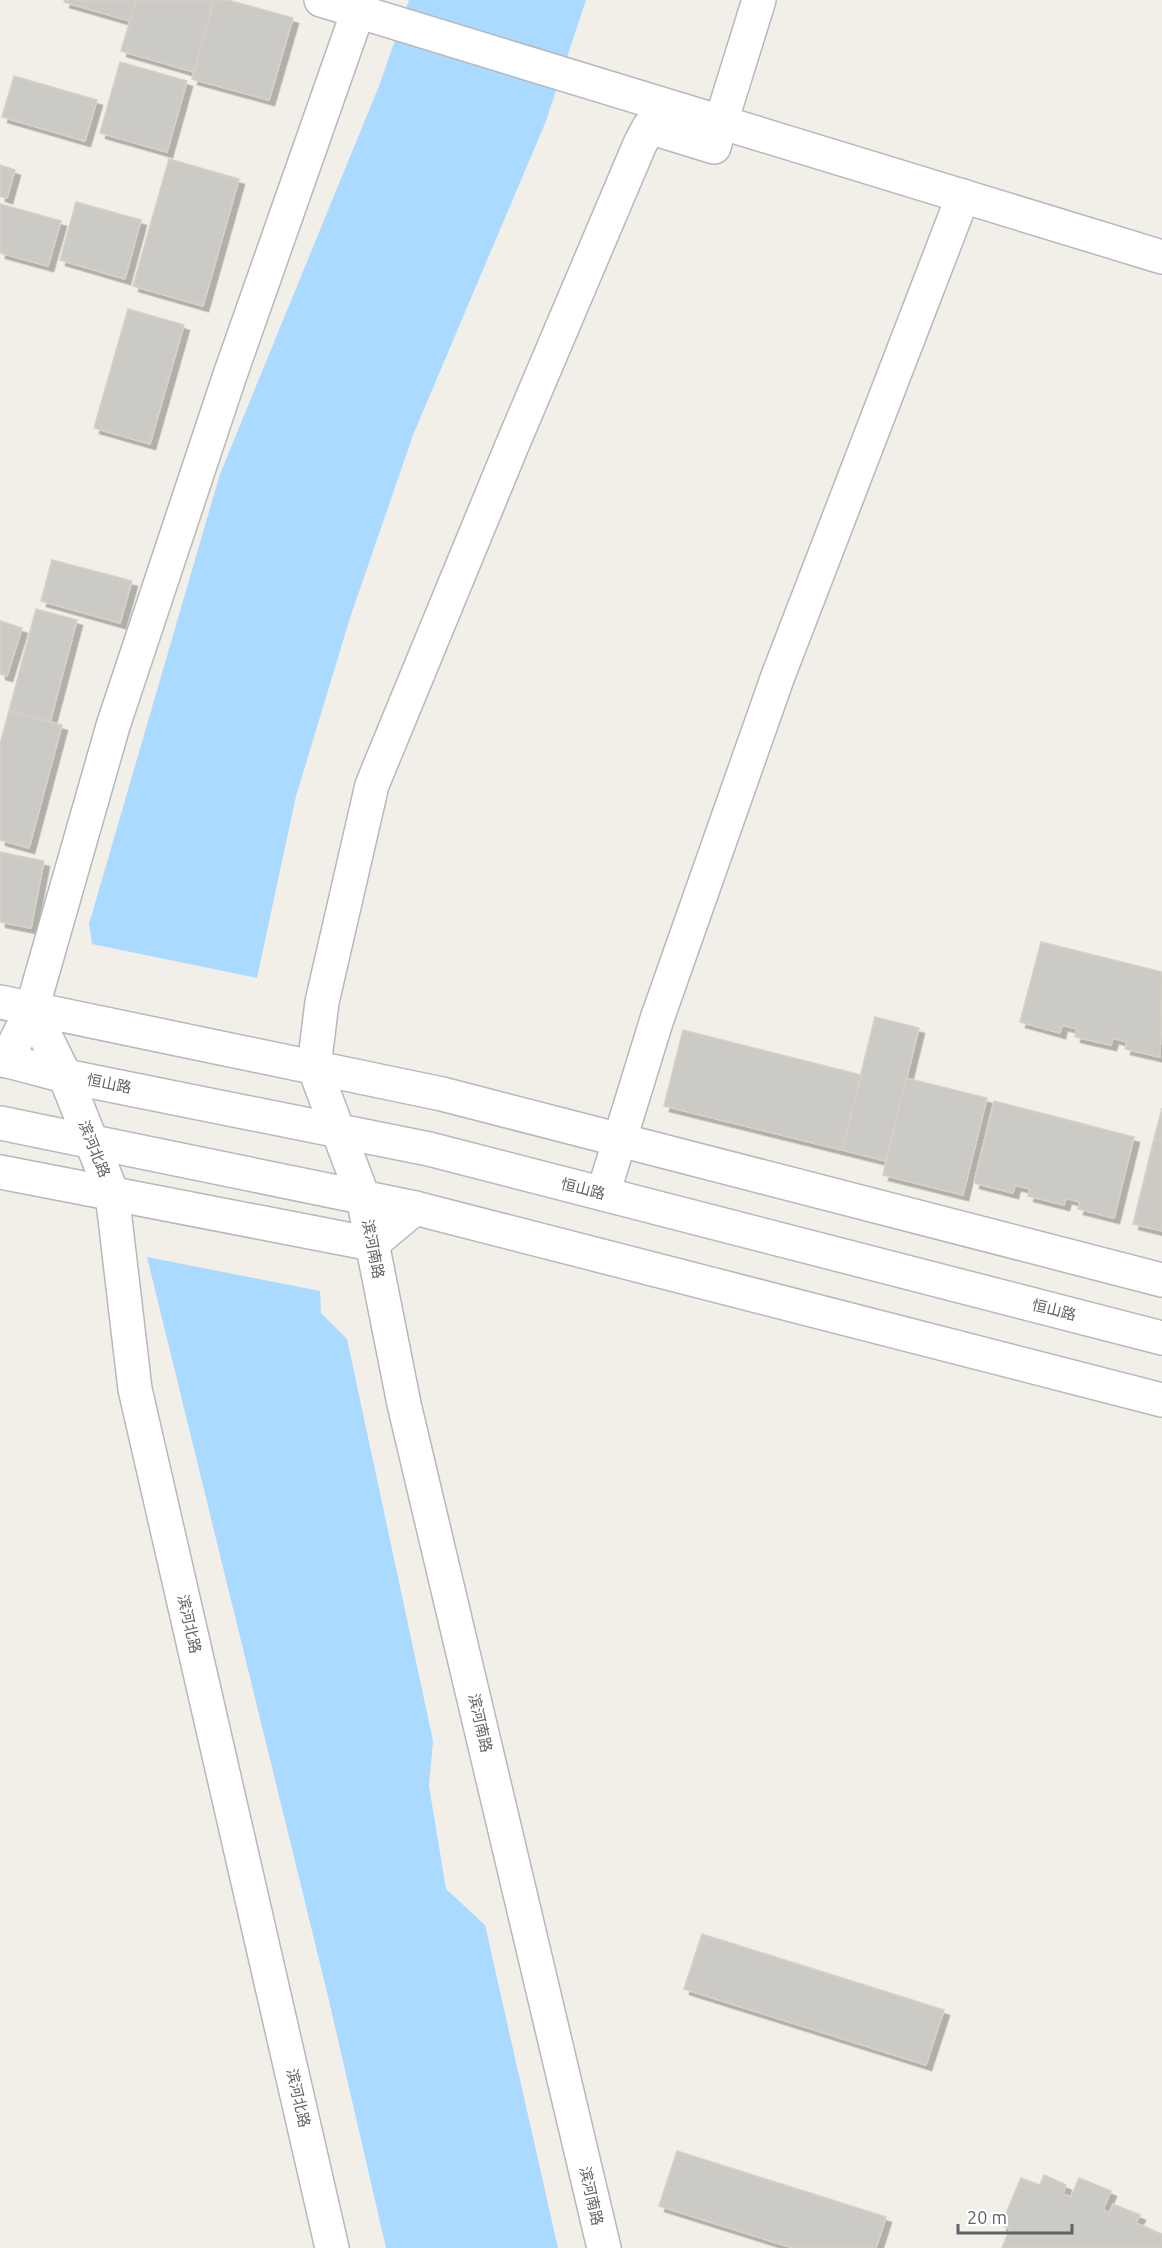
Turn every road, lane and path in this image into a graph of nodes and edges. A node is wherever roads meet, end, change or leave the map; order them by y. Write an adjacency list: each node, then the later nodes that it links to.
1 (321, 0): 3 (street)
2 (759, 0): 4 (street)
3 (360, 6): 4 (street); 8 (street)
4 (722, 122): 5 (street); 10 (street)
5 (963, 196): 6 (street); 14 (street)
6 (1162, 257)
7 (0, 1002): 8 (street)
8 (32, 1008): 9 (street); 10 (street); 11 (street, 滨河北路)
9 (3, 1060): 11 (street, 恒山路)
10 (314, 1067): 13 (street, 滨河南路); 14 (street)
11 (64, 1076): 13 (street, 恒山路); 15 (street, 滨河北路)
12 (0, 1123): 15 (street)
13 (338, 1130): 18 (street, 恒山路); 19 (street, 滨河南路)
14 (620, 1140): 18 (street); 22 (street)
15 (91, 1142): 17 (street, 滨河北路); 19 (street)
16 (0, 1173): 17 (street)
17 (112, 1193): 21 (street); 25 (street, 滨河北路)
18 (603, 1194): 23 (street, 恒山路)
19 (363, 1197): 20 (street); 21 (street, 滨河南路)
20 (415, 1208): 21 (street); 24 (street)
21 (372, 1244): 26 (street, 滨河南路)
22 (1162, 1280)
23 (1162, 1338)
24 (1162, 1400)
25 (332, 2248)
26 (603, 2248)

